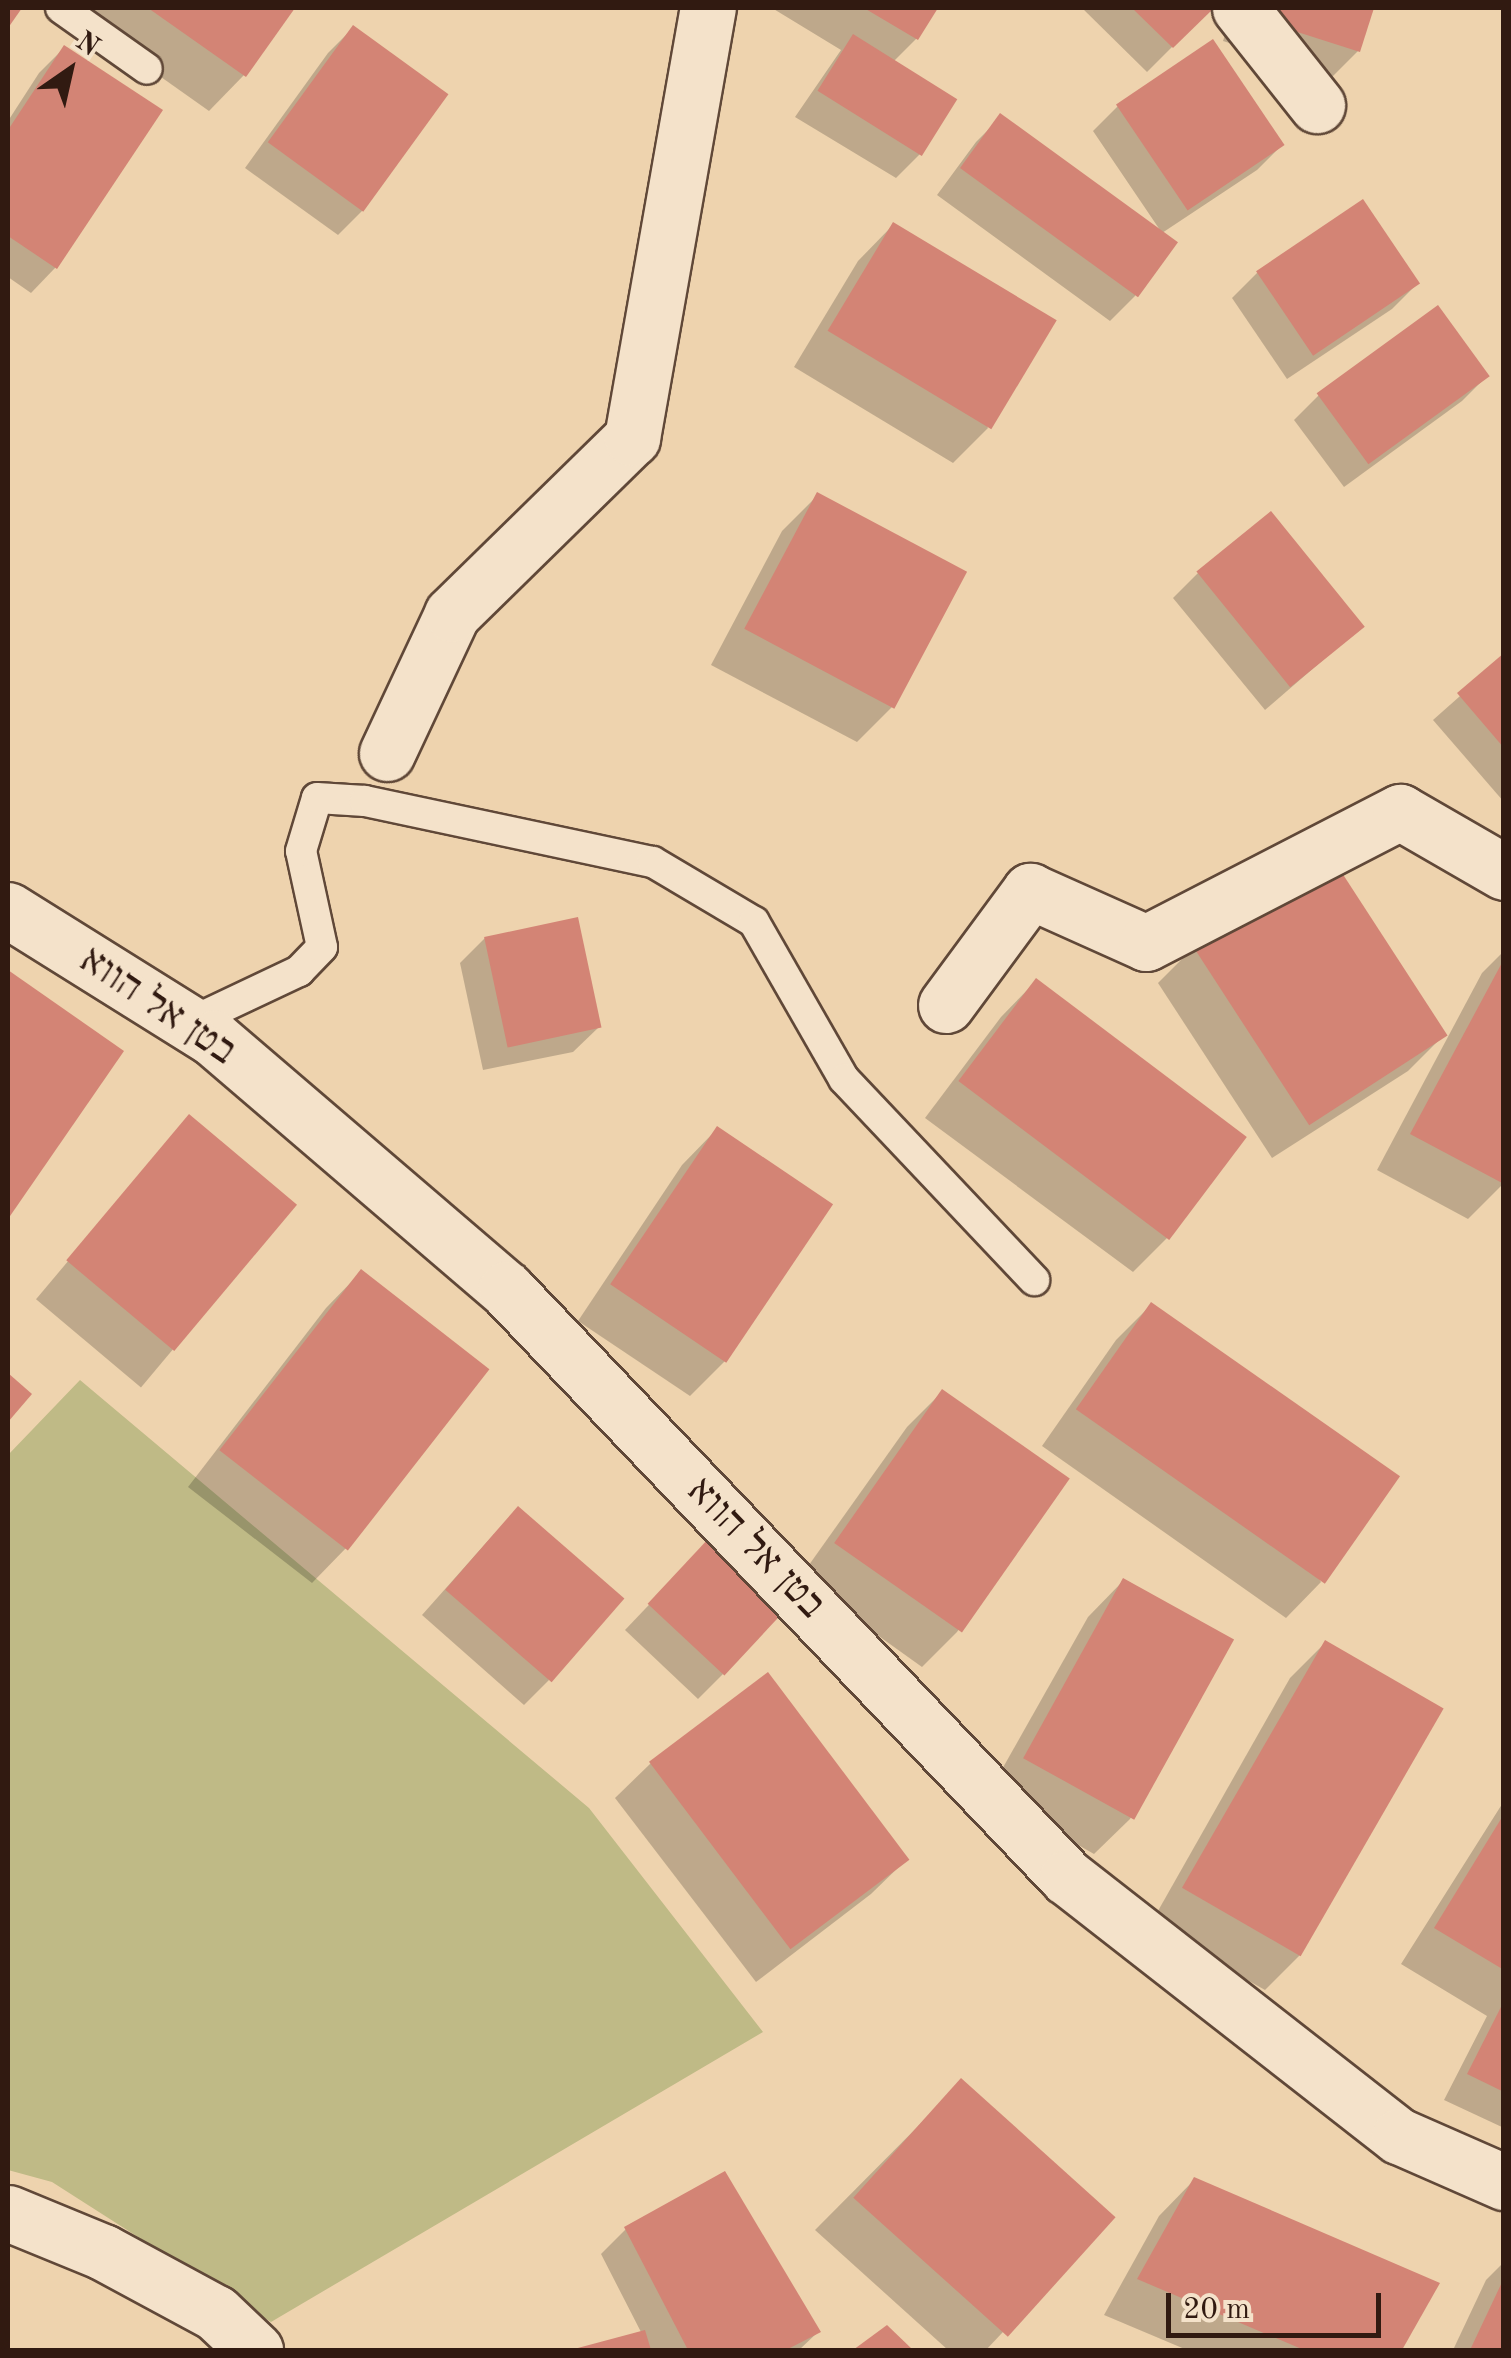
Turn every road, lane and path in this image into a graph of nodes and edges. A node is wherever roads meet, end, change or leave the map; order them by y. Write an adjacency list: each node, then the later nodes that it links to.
1 (61, 8): 4 (lane)
2 (708, 8): 6 (street)
3 (1240, 8): 5 (street)
4 (147, 69)
5 (1317, 105)
6 (386, 753)
7 (1504, 872): 9 (street)
8 (8, 910): 10 (street, בטן אל הווא)
9 (946, 1005)
10 (189, 1023): 11 (lane); 12 (street, בטן אל הווא)
11 (1034, 1280)
12 (1504, 2182)
13 (8, 2213): 14 (street)
14 (255, 2350)

